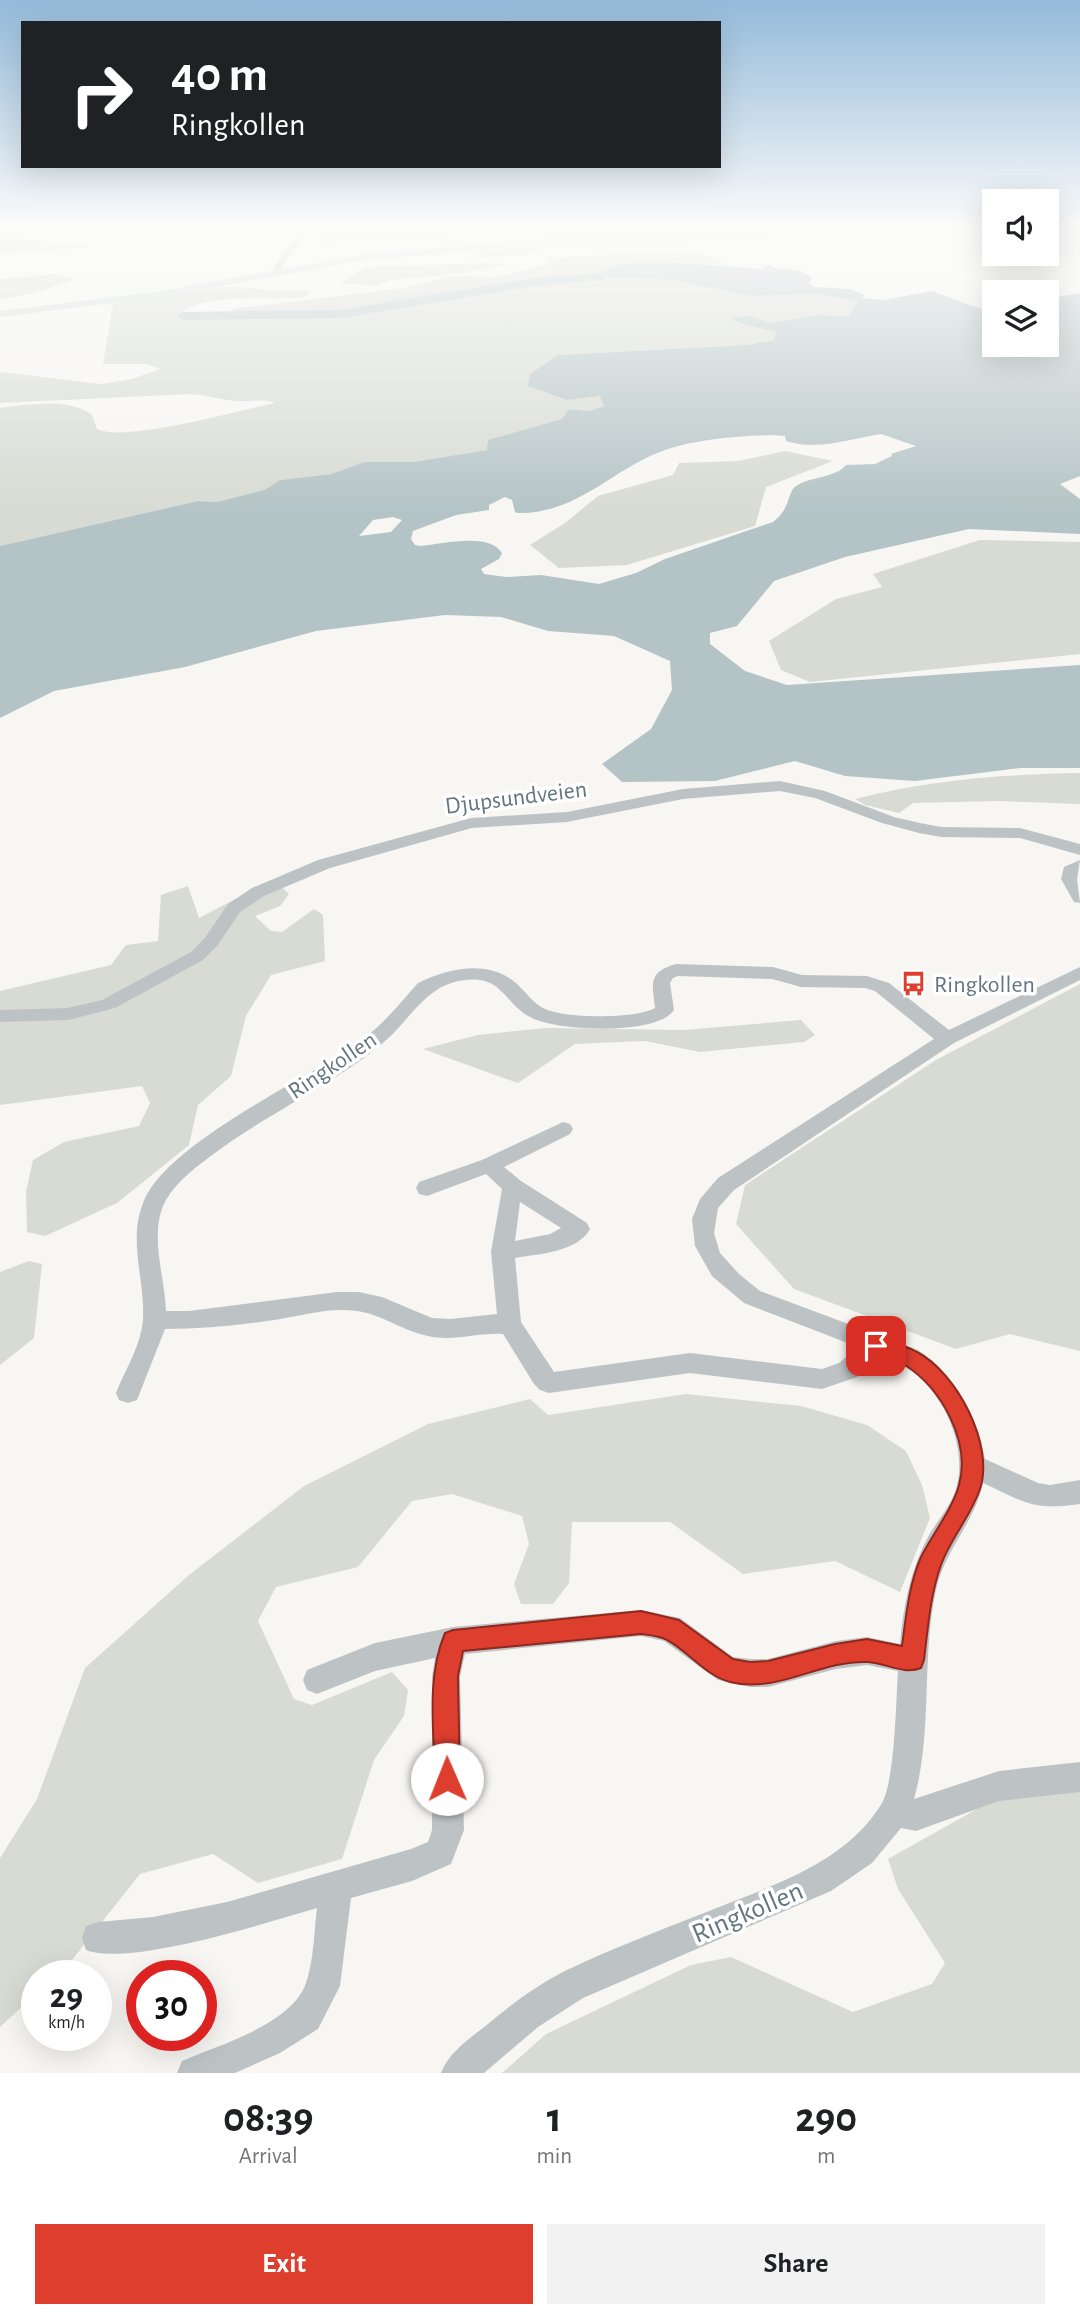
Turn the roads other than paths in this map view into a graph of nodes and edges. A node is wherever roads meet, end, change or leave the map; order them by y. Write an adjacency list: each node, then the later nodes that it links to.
1 (1080, 850): 5 (street, Djupsundveien)
2 (1080, 865): 3 (street)
3 (1080, 898)
4 (1080, 973): 6 (street, Ringkollen)
5 (0, 1016)
6 (947, 1039): 12 (street, Ringkollen); 14 (street, Ringkollen)
7 (563, 1129): 8 (street)
8 (489, 1165): 9 (street); 10 (street)
9 (513, 1187): 11 (street); 11 (street)
10 (427, 1188)
11 (502, 1252): 13 (street)
12 (156, 1320): 13 (street); 15 (street, Ringkollen)
13 (510, 1325): 14 (street)
14 (876, 1346): 16 (street, Ringkollen)
15 (128, 1392)
16 (972, 1465): 17 (street); 19 (street, Ringkollen)
17 (1080, 1492)
18 (453, 1641): 19 (street); 20 (street); 23 (street)
19 (912, 1660): 22 (street, Ringkollen)
20 (317, 1680)
21 (1080, 1777): 22 (street)
22 (894, 1812): 26 (street, Ringkollen)
23 (336, 1885): 24 (street); 25 (street)
24 (98, 1938)
25 (194, 2073)
26 (458, 2073)

